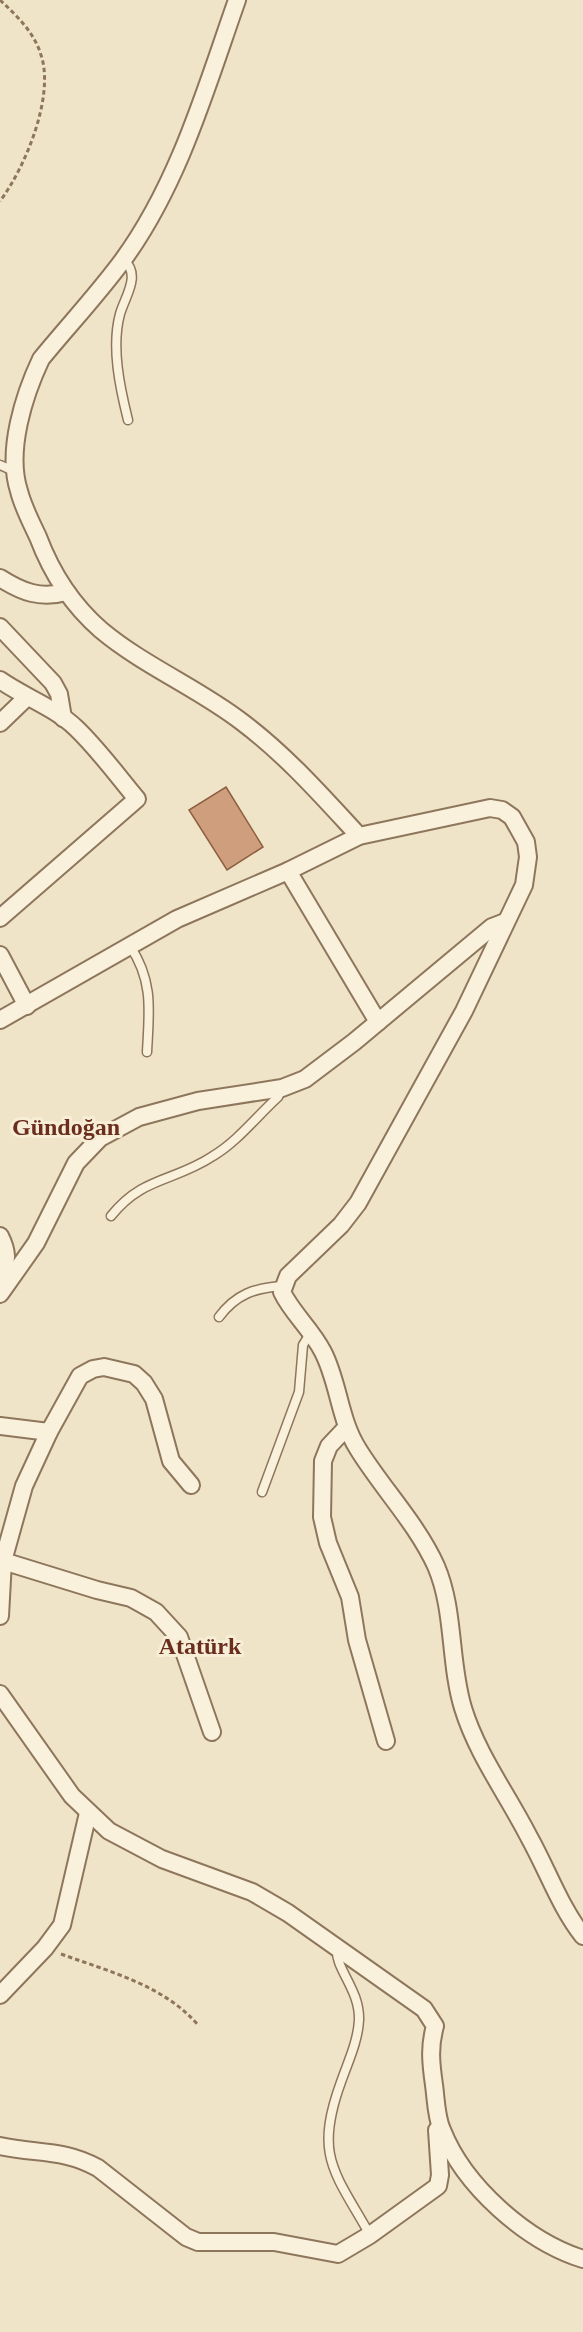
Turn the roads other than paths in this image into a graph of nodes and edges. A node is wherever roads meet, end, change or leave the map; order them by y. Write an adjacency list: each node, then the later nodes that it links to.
1 (237, 0): 2 (street)
2 (123, 259): 3 (lane); 5 (street)
3 (128, 420)
4 (0, 465): 5 (lane)
5 (16, 472): 7 (street)
6 (0, 578): 7 (street)
7 (66, 592): 13 (street)
8 (0, 627): 11 (street)
9 (0, 680): 10 (street)
10 (26, 698): 11 (street); 12 (street)
11 (63, 718): 15 (street)
12 (0, 723)
13 (359, 836): 14 (street); 16 (street)
14 (288, 871): 17 (street); 21 (street)
15 (0, 918)
16 (505, 922): 21 (street); 27 (street)
17 (130, 946): 19 (street); 22 (lane)
18 (0, 955): 19 (street)
19 (27, 1006): 20 (street)
20 (0, 1020)
21 (378, 1022): 23 (street)
22 (147, 1052)
23 (282, 1088): 24 (lane); 28 (street)
24 (111, 1216)
25 (0, 1236): 26 (street)
26 (0, 1275)
27 (282, 1286): 29 (lane); 30 (street)
28 (0, 1293)
29 (219, 1317)
30 (310, 1332): 32 (street); 35 (lane)
31 (0, 1426): 33 (street)
32 (346, 1428): 40 (street); 42 (street)
33 (48, 1432): 34 (street); 36 (street)
34 (191, 1485)
35 (262, 1492)
36 (2, 1560): 37 (street); 39 (street)
37 (0, 1616)
38 (0, 1694): 41 (street)
39 (212, 1732)
40 (386, 1741)
41 (88, 1813): 43 (street); 44 (street)
42 (583, 1936)
43 (337, 1947): 45 (street); 47 (lane)
44 (0, 1995)
45 (441, 2128): 47 (street); 48 (street)
46 (0, 2146): 47 (street)
47 (370, 2235)
48 (583, 2259)

